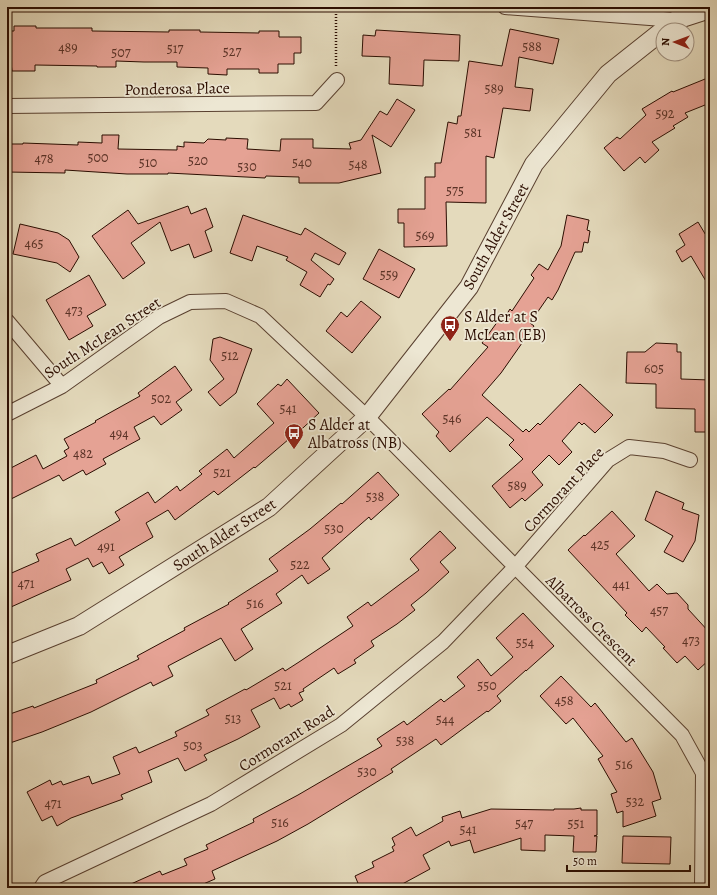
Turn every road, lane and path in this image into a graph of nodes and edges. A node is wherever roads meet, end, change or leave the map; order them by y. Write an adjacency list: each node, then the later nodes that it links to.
1 (336, 7): 5 (path)
2 (505, 7): 4 (street)
3 (710, 10): 4 (street, South Alder Street)
4 (676, 20): 10 (street, South Alder Street)
5 (337, 80): 6 (street, Ponderosa Place)
6 (7, 106)
7 (7, 321): 8 (street)
8 (62, 386): 9 (street, South McLean Street); 10 (street, South McLean Street)
9 (7, 414)
10 (367, 417): 12 (street, Albatross Crescent); 13 (street, South Alder Street)
11 (690, 460): 12 (street, Cormorant Place)
12 (515, 567): 14 (street, Cormorant Road); 15 (street, Albatross Crescent)
13 (7, 655)
14 (41, 888)
15 (702, 888)

